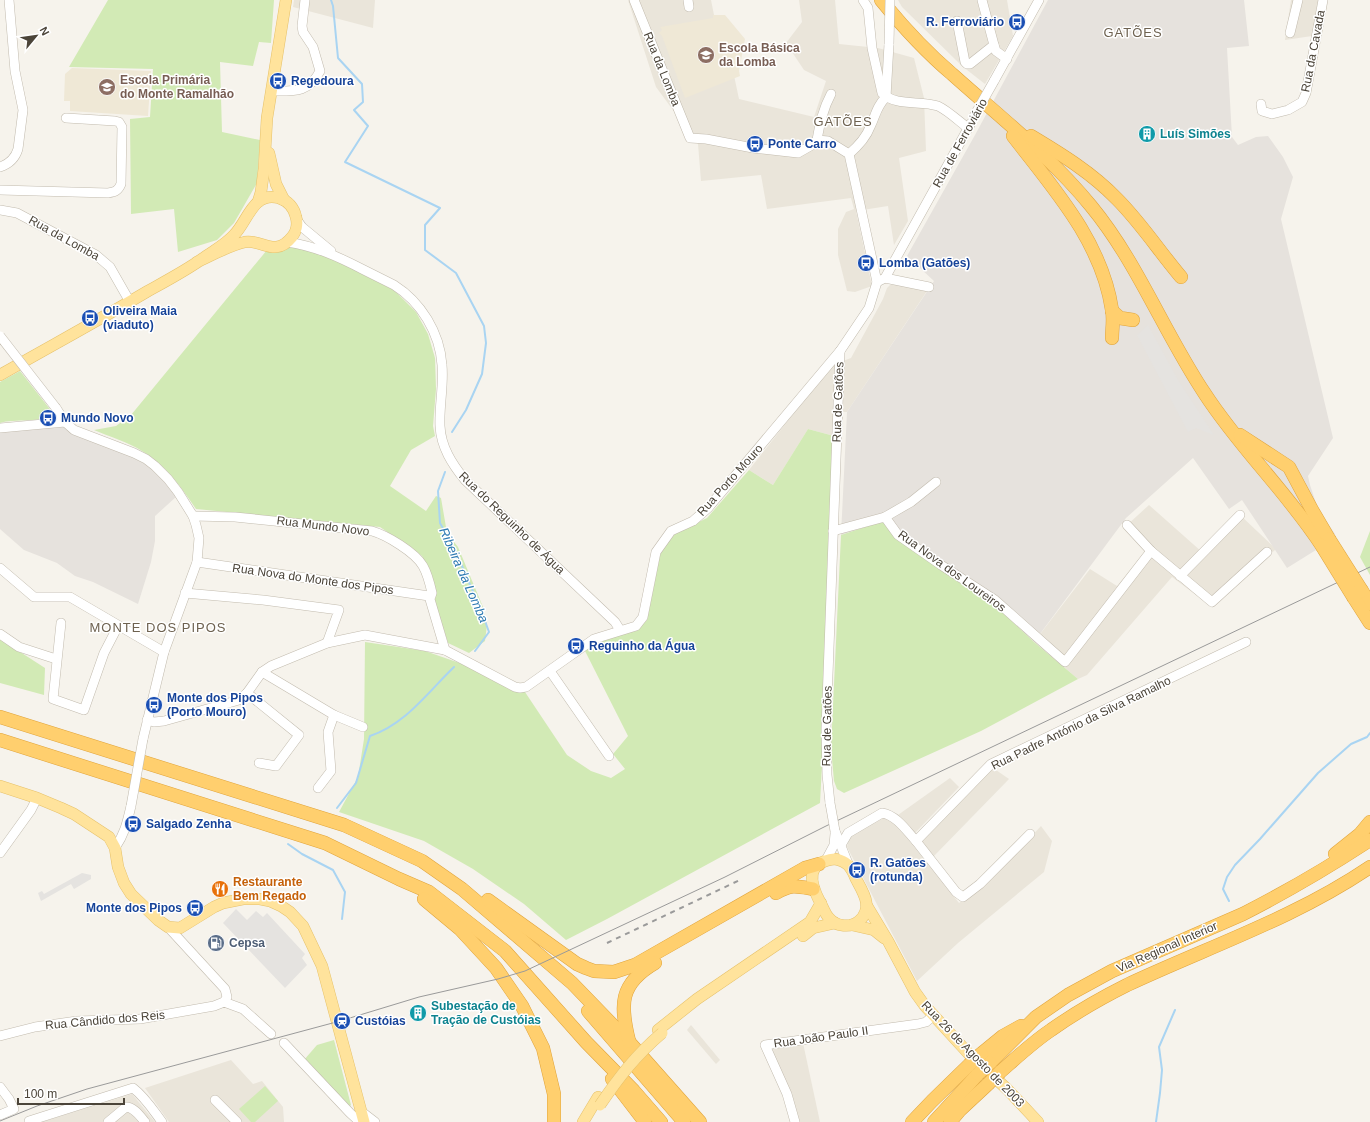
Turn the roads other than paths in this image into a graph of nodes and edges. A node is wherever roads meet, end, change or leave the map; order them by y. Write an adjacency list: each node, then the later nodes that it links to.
1 (9, 0): 26 (street)
2 (286, 0): 16 (main road)
3 (305, 0): 16 (street)
4 (634, 0): 23 (street, Rua da Lomba)
5 (862, 0): 18 (street)
6 (881, 0): 21 (highway)
7 (890, 0): 18 (street, bridge)
8 (982, 0): 14 (street)
9 (1039, 0): 15 (street, Rua de Ferroviário)
10 (1298, 0): 13 (street)
11 (1323, 0): 19 (street, Rua da Cavada)
12 (957, 21): 14 (street)
13 (1290, 33)
14 (994, 45): 15 (street)
15 (1007, 59): 22 (street, Rua de Ferroviário, bridge)
16 (272, 91): 24 (main road)
17 (832, 94): 23 (street)
18 (886, 97): 22 (street); 25 (street)
19 (1261, 104)
20 (66, 118): 28 (street)
21 (1002, 118): 27 (highway); 38 (highway); 42 (highway)
22 (968, 128): 39 (street, Rua de Ferroviário)
23 (817, 140): 25 (street)
24 (266, 143): 29 (main road); 30 (main road)
25 (849, 154): 39 (street, Rua de Gatões)
26 (0, 167)
27 (1064, 175): 50 (highway); 51 (highway)
28 (0, 190)
29 (284, 200): 30 (main road); 33 (main road)
30 (258, 202): 32 (main road)
31 (0, 210): 41 (street, Rua da Lomba)
32 (247, 217): 35 (main road); 37 (main road)
33 (297, 220): 34 (main road); 36 (street, Rua do Reguinho de Água)
34 (287, 242): 35 (main road); 36 (street, Rua do Reguinho de Água)
35 (258, 244): 37 (main road)
36 (339, 256): 70 (street, Rua do Reguinho de Água)
37 (197, 262): 41 (main road)
38 (1181, 277)
39 (881, 280): 40 (street); 46 (street, Rua de Gatões)
40 (929, 287)
41 (130, 302): 47 (main road)
42 (1112, 311): 43 (highway); 45 (highway)
43 (1133, 320)
44 (0, 336): 48 (street, bridge)
45 (1112, 338)
46 (840, 351): 57 (street, Rua de Gatões); 70 (street, Rua Porto Mouro)
47 (0, 375)
48 (65, 422): 49 (street); 54 (street)
49 (0, 428)
50 (1289, 467): 51 (highway); 58 (highway)
51 (1272, 481): 58 (highway)
52 (936, 482): 55 (street)
53 (1240, 515): 63 (street)
54 (193, 516): 61 (street); 65 (street, Rua Mundo Novo)
55 (884, 516): 57 (street); 59 (street, Rua Nova dos Loureiros)
56 (1127, 524): 59 (street)
57 (833, 531): 92 (street, Rua de Gatões, bridge)
58 (1326, 542): 66 (highway, bridge)
59 (1150, 551): 63 (street)
60 (1267, 552): 63 (street)
61 (197, 562): 64 (street); 65 (street, Rua Nova do Monte dos Pipos)
62 (0, 568): 69 (street)
63 (1180, 576)
64 (185, 593): 73 (street); 75 (street)
65 (429, 596): 74 (street, Rua Mundo Novo)
66 (1364, 598): 68 (highway)
67 (61, 623): 76 (street)
68 (1370, 623)
69 (118, 626): 75 (street); 76 (street)
70 (620, 630): 77 (street, Rua Porto Mouro)
71 (0, 634): 76 (street)
72 (1246, 642): 94 (street, Rua Padre António da Silva Ramalho)
73 (327, 643): 74 (street, Rua Porto Mouro); 78 (street, Rua Porto Mouro)
74 (445, 650): 77 (street, Rua Porto Mouro)
75 (164, 652): 82 (street)
76 (56, 659)
77 (550, 671): 85 (street)
78 (262, 672): 79 (street, Rua Porto Mouro); 80 (street)
79 (247, 693): 82 (street, Rua Porto Mouro); 86 (street)
80 (334, 715): 83 (street); 88 (street)
81 (0, 717): 99 (highway)
82 (148, 720): 97 (street, bridge)
83 (363, 726)
84 (0, 740): 104 (highway)
85 (609, 756)
86 (260, 763)
87 (0, 786): 90 (main road)
88 (318, 788)
89 (0, 791): 90 (main road)
90 (36, 800): 97 (main road); 98 (street)
91 (1370, 822): 103 (highway)
92 (835, 831): 96 (street, Rua de Gatões); 100 (street, Rua de Gatões)
93 (1030, 834): 94 (street)
94 (916, 840): 96 (street)
95 (1370, 840): 103 (highway, Via Regional Interior)
96 (841, 845): 101 (street, Rua de Gatões)
97 (115, 848): 110 (main road)
98 (0, 853)
99 (422, 861): 100 (highway); 111 (highway)
100 (823, 862): 101 (main road); 105 (main road)
101 (849, 866): 107 (main road)
102 (1370, 867): 122 (highway, Via Regional Interior, bridge)
103 (1318, 872): 121 (highway, Via Regional Interior)
104 (399, 879): 118 (highway); 134 (highway)
105 (813, 889): 106 (main road); 119 (highway)
106 (821, 903): 108 (main road); 115 (main road)
107 (867, 906): 109 (main road); 112 (main road, Rua 26 de Agosto de 2003)
108 (835, 923): 109 (main road); 115 (main road)
109 (852, 925): 112 (main road, Rua 26 de Agosto de 2003)
110 (168, 927): 113 (street); 127 (main road)
111 (515, 932): 119 (highway); 139 (highway)
112 (888, 941): 114 (main road, Rua 26 de Agosto de 2003)
113 (224, 1002): 116 (street); 117 (street, Rua Cândido dos Reis)
114 (934, 1016): 141 (street, Rua João Paulo II); 146 (main road, Rua 26 de Agosto de 2003)
115 (660, 1031): 125 (main road)
116 (271, 1034)
117 (0, 1036)
118 (586, 1042): 137 (highway); 138 (highway)
119 (630, 1043): 140 (highway)
120 (284, 1044): 127 (street)
121 (986, 1058): 142 (highway, bridge); 143 (highway, bridge)
122 (988, 1084): 144 (highway); 145 (highway)
123 (0, 1087): 126 (street)
124 (215, 1100): 132 (street)
125 (599, 1101): 135 (main road); 136 (main road)
126 (0, 1114)
127 (362, 1119): 133 (street)
128 (30, 1121): 131 (street)
129 (108, 1122): 130 (street)
130 (145, 1122)
131 (162, 1122)
132 (237, 1122)
133 (375, 1122)
134 (554, 1122)
135 (583, 1122)
136 (590, 1122)
137 (645, 1122)
138 (661, 1122)
139 (684, 1122)
140 (700, 1122)
141 (795, 1122)
142 (912, 1122)
143 (934, 1122)
144 (950, 1122)
145 (959, 1122)
146 (1038, 1122)

